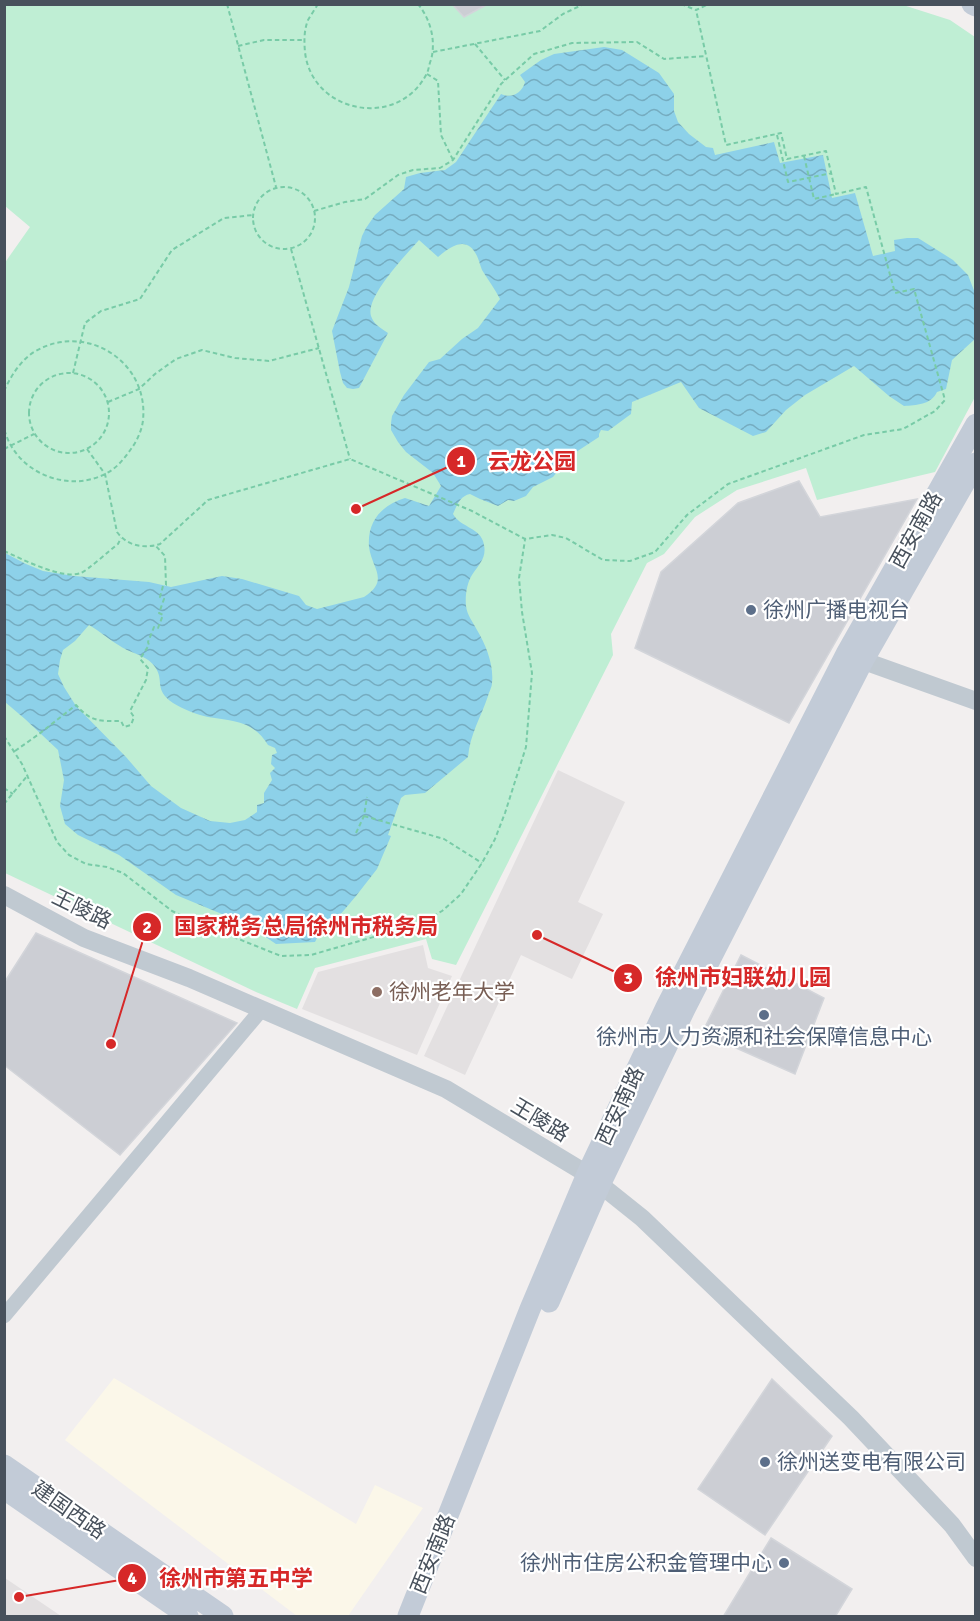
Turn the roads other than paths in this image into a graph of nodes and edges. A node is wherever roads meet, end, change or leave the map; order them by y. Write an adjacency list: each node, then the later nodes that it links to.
1 (975, 424): 3 (main road, 西安南路)
2 (975, 463): 3 (main road, 西安南路)
3 (854, 657): 4 (street); 7 (main road, 西安南路)
4 (975, 701)
5 (4, 895): 6 (street, 王陵路)
6 (262, 1009): 7 (street, 王陵路); 8 (street)
7 (594, 1179): 11 (street, 王陵路); 12 (main road, 西安南路)
8 (4, 1316)
9 (4, 1465): 14 (main road, 建国西路)
10 (4, 1489): 13 (main road, 建国西路)
11 (975, 1558)
12 (419, 1616)
13 (188, 1617)
14 (223, 1617)

